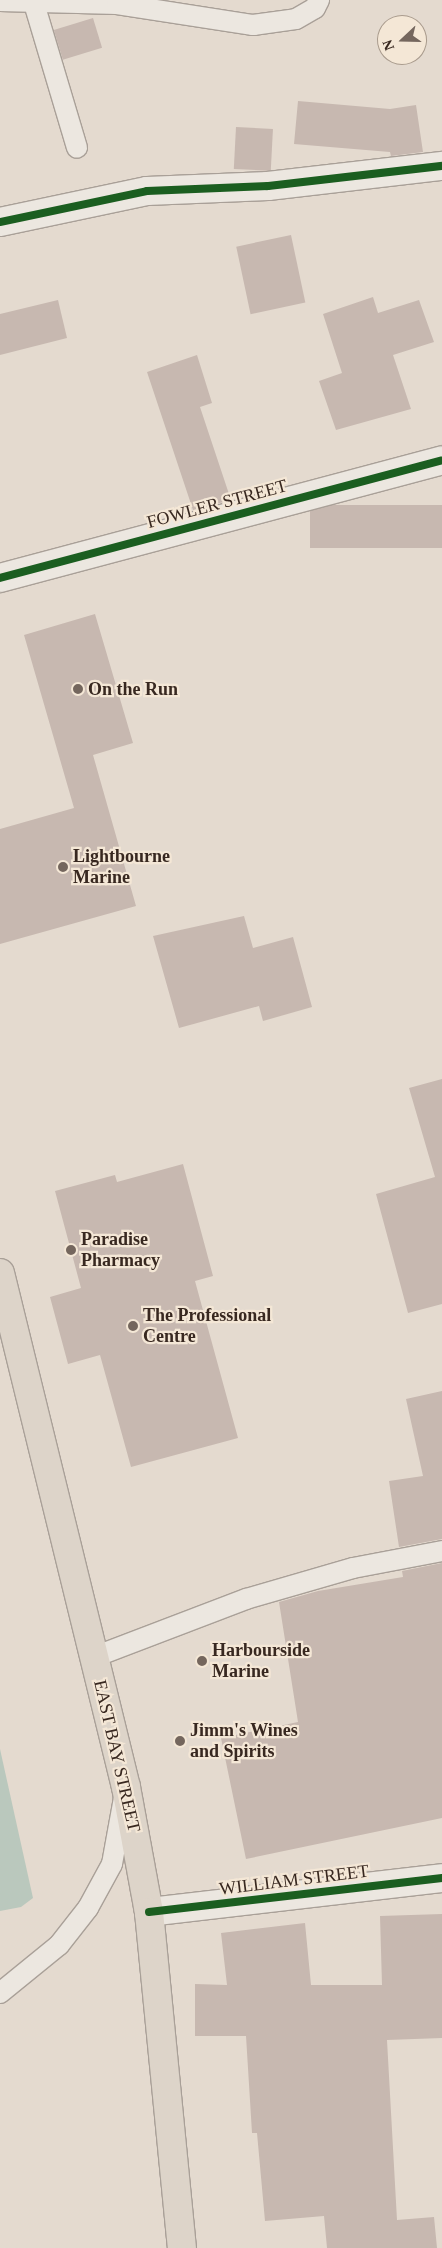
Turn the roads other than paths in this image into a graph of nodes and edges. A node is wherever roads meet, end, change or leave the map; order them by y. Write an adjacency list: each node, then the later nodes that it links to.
1 (34, 0): 2 (lane); 3 (lane); 4 (lane)
2 (319, 0)
3 (0, 1)
4 (77, 148)
5 (442, 166): 6 (street)
6 (0, 222)
7 (442, 460): 8 (street, FOWLER STREET)
8 (0, 578)
9 (0, 1273): 11 (highway, EAST BAY STREET)
10 (442, 1551): 11 (lane)
11 (94, 1657): 12 (highway, EAST BAY STREET)
12 (126, 1787): 14 (highway, EAST BAY STREET); 15 (lane)
13 (442, 1878): 14 (street, WILLIAM STREET)
14 (149, 1912): 16 (highway, EAST BAY STREET)
15 (0, 1993)
16 (182, 2248)

